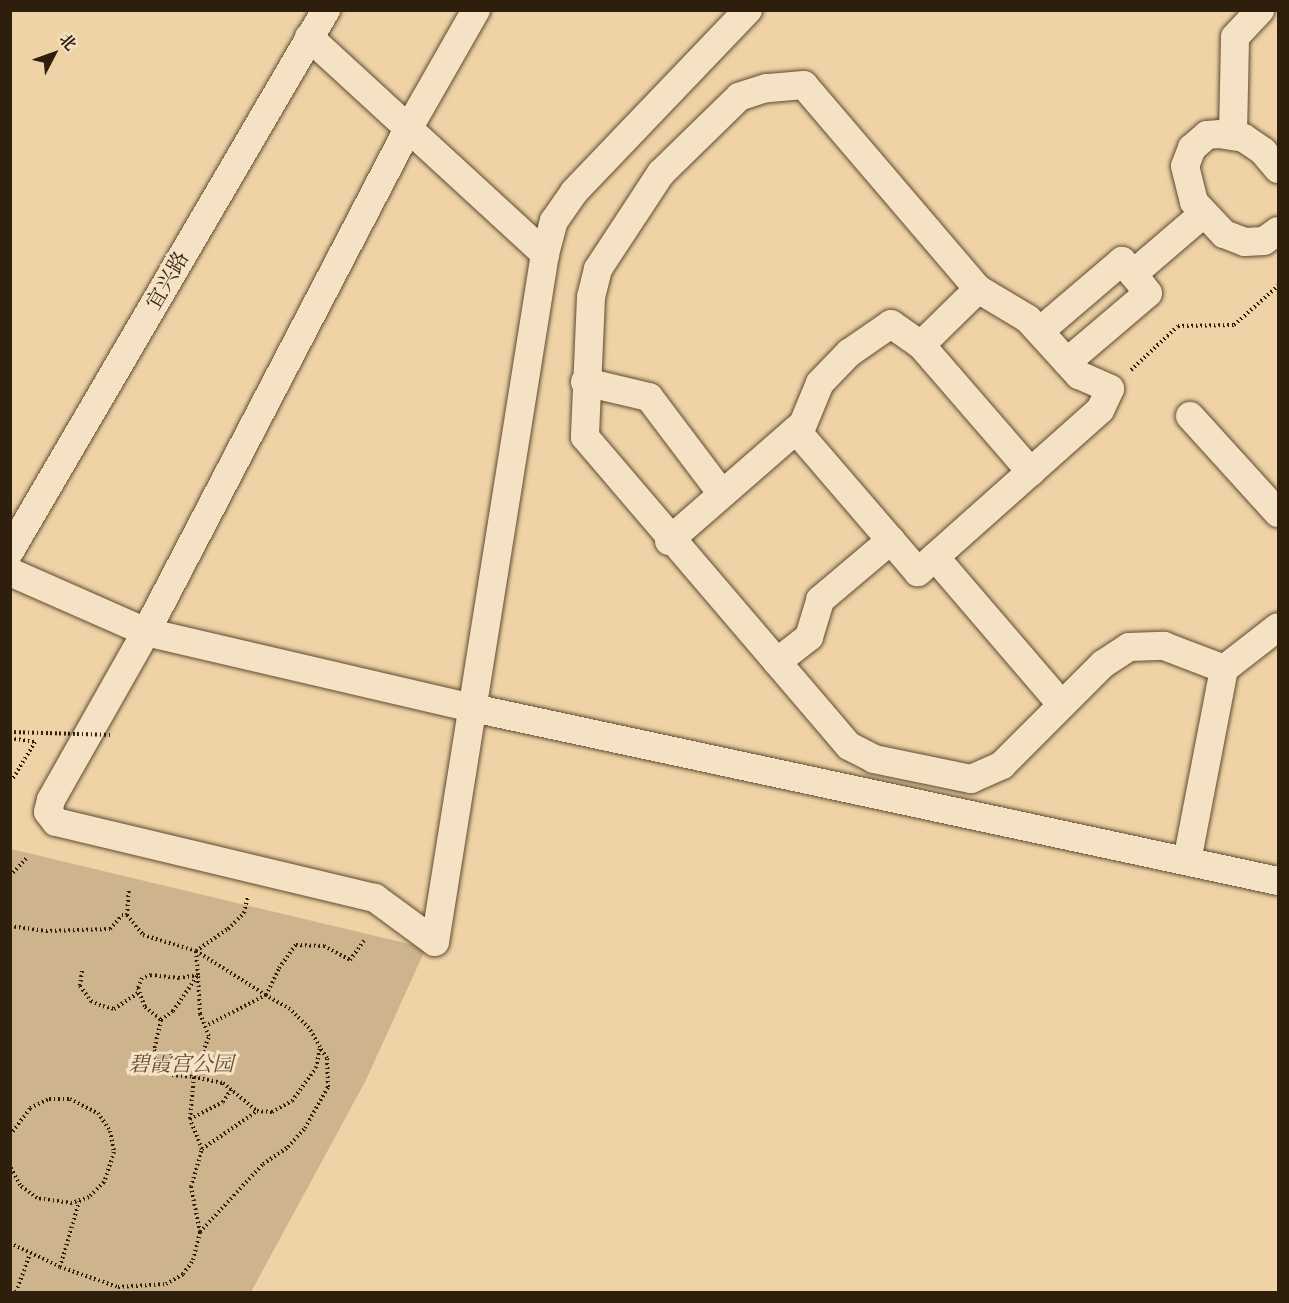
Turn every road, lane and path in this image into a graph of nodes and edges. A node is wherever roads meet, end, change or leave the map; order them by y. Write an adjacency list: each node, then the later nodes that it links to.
1 (326, 10): 5 (street, 宜兴路)
2 (476, 10): 6 (street)
3 (748, 10): 11 (street)
4 (1260, 10): 7 (street)
5 (309, 37): 6 (street); 27 (street, 宜兴路)
6 (408, 129): 11 (street); 31 (street)
7 (1233, 135): 8 (street); 9 (street)
8 (1278, 169)
9 (1203, 214): 10 (street); 12 (street)
10 (1278, 231)
11 (545, 254): 35 (street)
12 (1133, 274): 15 (street); 17 (street)
13 (1278, 286): 19 (path)
14 (978, 289): 15 (street); 16 (street); 18 (street)
15 (1040, 331): 17 (street)
16 (921, 345): 21 (street); 22 (street)
17 (1068, 363): 19 (street)
18 (585, 382): 23 (street); 25 (street)
19 (1110, 389): 22 (street)
20 (1190, 416): 24 (street)
21 (796, 430): 23 (street); 26 (street)
22 (1031, 472): 28 (street)
23 (722, 494): 25 (street)
24 (1278, 513)
25 (670, 539): 32 (street)
26 (891, 540): 28 (street); 32 (street)
27 (10, 551)
28 (935, 557): 34 (street)
29 (10, 572): 31 (street)
30 (1278, 627): 33 (street)
31 (146, 632): 35 (street); 42 (street)
32 (777, 662): 34 (street)
33 (1224, 669): 34 (street); 41 (street)
34 (1061, 704)
35 (473, 708): 41 (street); 42 (street)
36 (10, 732): 37 (path, bridge)
37 (113, 735)
38 (10, 738): 39 (path)
39 (12, 780)
40 (27, 858): 43 (path)
41 (1187, 861): 44 (street)
42 (254, 872): 49 (path)
43 (10, 876)
44 (1278, 881)
45 (129, 888): 46 (path)
46 (127, 915): 47 (path); 49 (path)
47 (10, 926)
48 (364, 941): 53 (path)
49 (196, 951): 51 (path); 53 (path)
50 (82, 971): 52 (path)
51 (198, 975): 52 (path); 54 (path); 55 (path)
52 (138, 993): 54 (path)
53 (266, 995): 55 (path); 56 (path)
54 (161, 1020): 57 (path)
55 (207, 1025): 57 (path)
56 (320, 1047): 59 (path); 66 (path)
57 (194, 1077): 58 (path); 60 (path)
58 (232, 1088): 59 (path); 60 (path)
59 (257, 1111): 63 (path)
60 (190, 1119): 63 (path)
61 (13, 1124): 62 (path); 65 (path)
62 (10, 1135)
63 (202, 1149): 66 (path)
64 (10, 1166): 65 (path)
65 (79, 1201): 69 (path)
66 (200, 1232): 69 (path)
67 (10, 1243): 68 (path)
68 (30, 1254): 69 (path); 70 (path)
69 (60, 1267)
70 (16, 1293)

